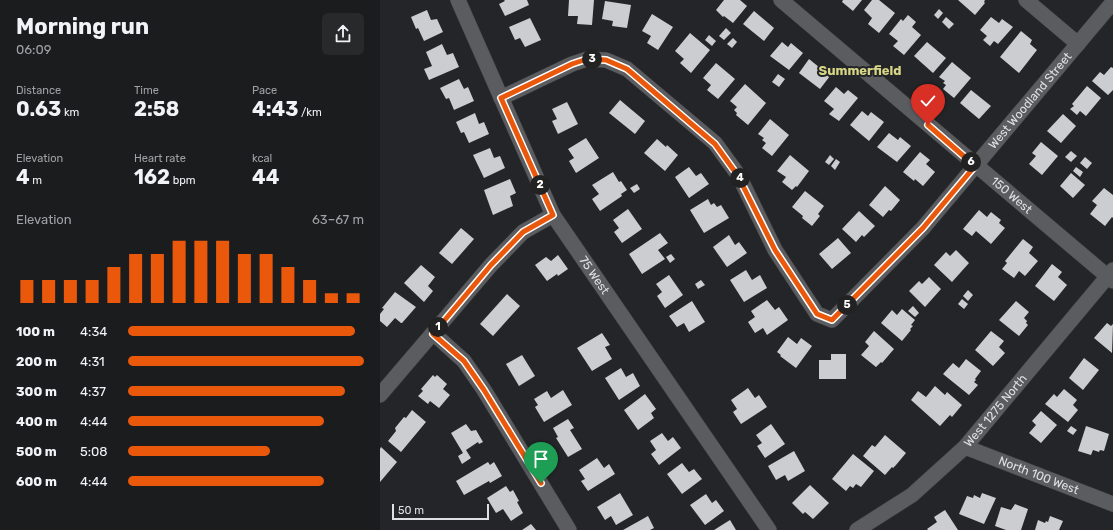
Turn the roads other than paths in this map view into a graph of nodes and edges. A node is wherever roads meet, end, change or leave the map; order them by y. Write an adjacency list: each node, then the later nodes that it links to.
1 (458, 0): 6 (street, 75 West)
2 (781, 0): 7 (street, 150 West)
3 (1026, 0): 5 (street)
4 (1113, 2): 5 (street, West Woodland Street)
5 (1078, 44): 7 (street, West Woodland Street)
6 (501, 98): 7 (street, West Woodland Street); 8 (street, 75 West)
7 (975, 166): 9 (street, 150 West)
8 (553, 215): 10 (street); 16 (street, 75 West)
9 (1111, 276): 12 (street, West 1275 North)
10 (433, 334): 11 (street); 15 (street)
11 (380, 396)
12 (965, 447): 13 (street, North 100 West); 14 (street, West 1275 North)
13 (1113, 504)
14 (878, 524): 17 (street, West 1275 North)
15 (569, 530)
16 (768, 530)
17 (856, 530)

